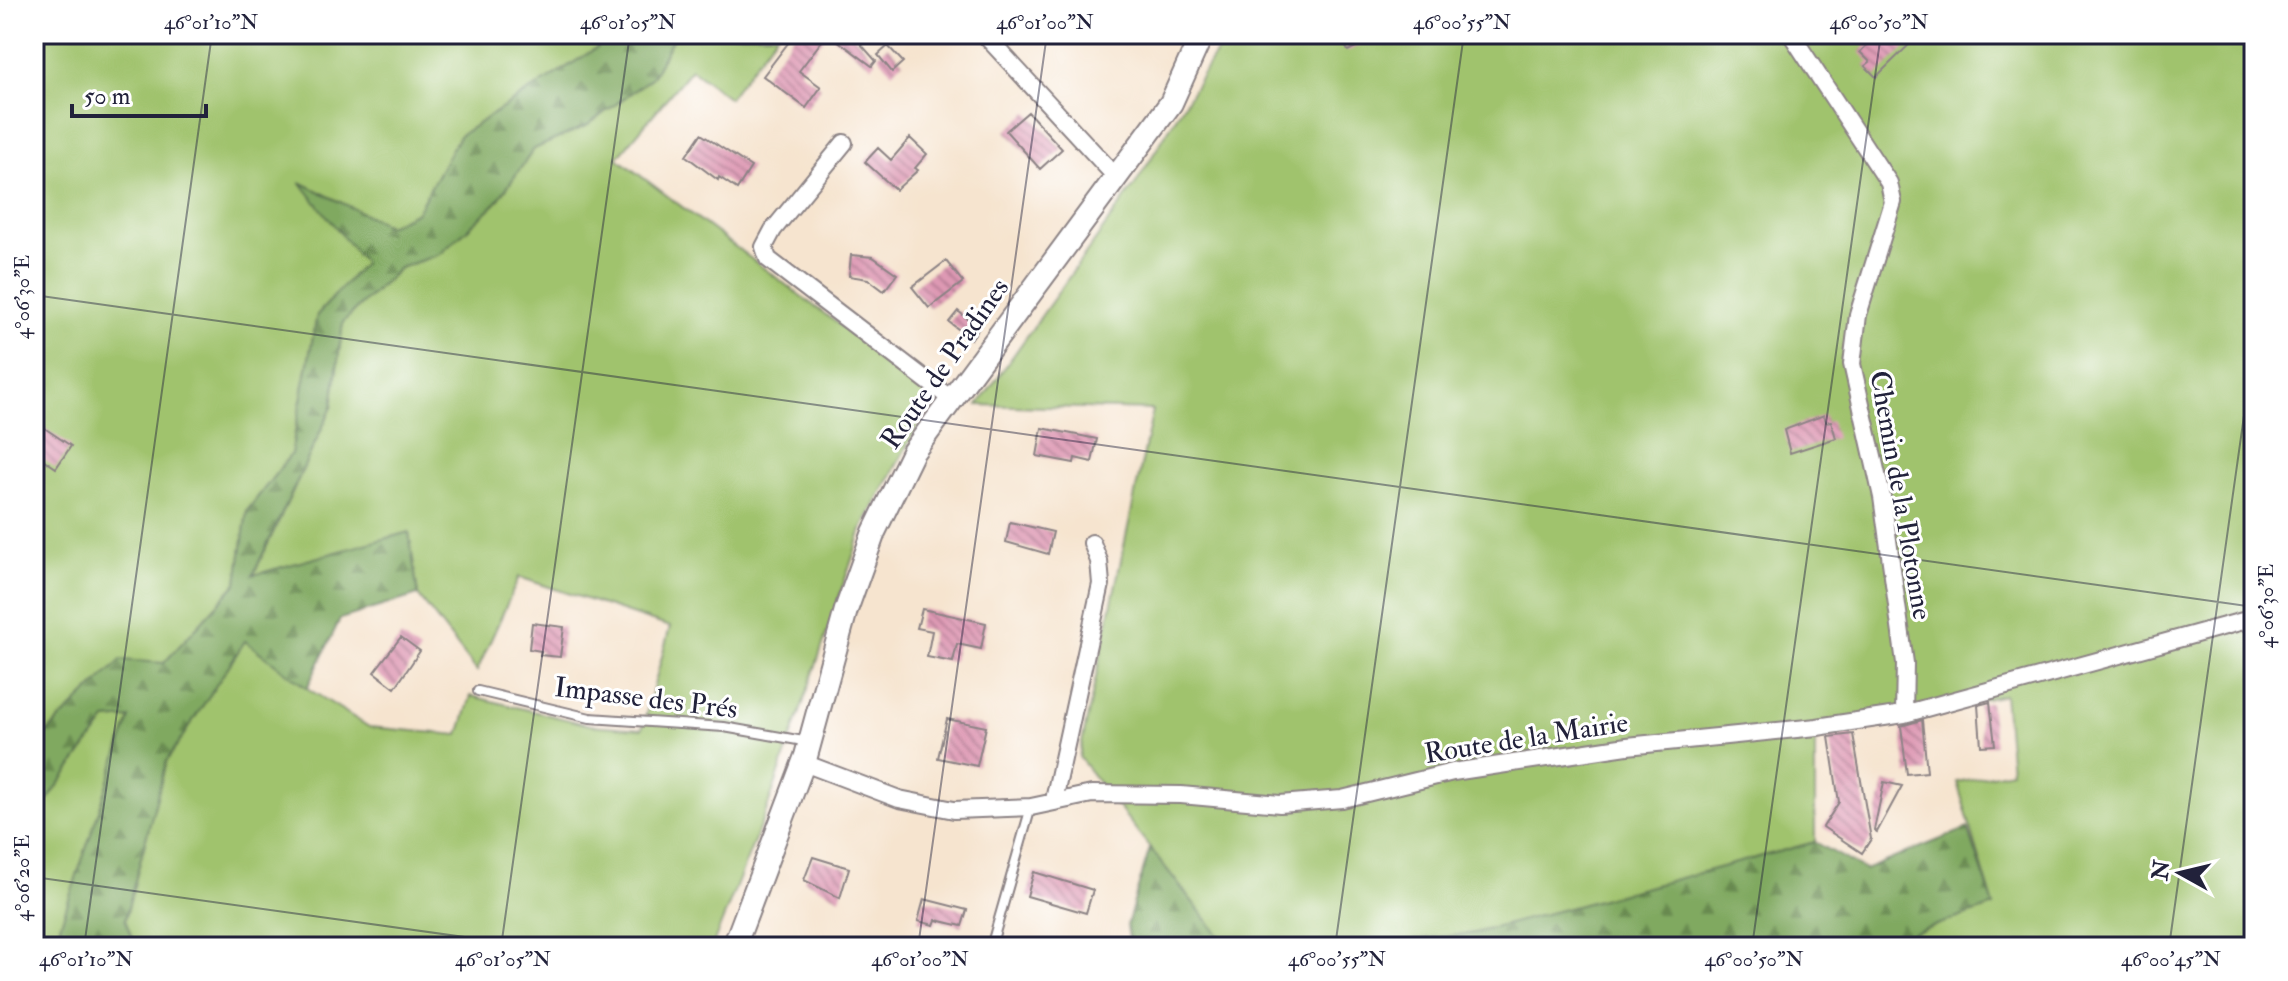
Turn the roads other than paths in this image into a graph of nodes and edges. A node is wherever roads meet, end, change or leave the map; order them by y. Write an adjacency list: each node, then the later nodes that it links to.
1 (984, 34): 5 (street)
2 (1202, 34): 5 (street, Route de Pradines)
3 (1791, 34): 10 (street, Chemin de la Plotonne)
4 (844, 143): 6 (street)
5 (1117, 178): 6 (street, Route de Pradines)
6 (951, 399): 11 (street, Route de Pradines)
7 (1092, 543): 12 (street)
8 (2254, 618): 10 (street, Route de la Mairie)
9 (478, 691): 11 (lane, Impasse des Prés)
10 (1904, 714): 12 (street, Route de la Mairie)
11 (807, 752): 13 (street, Route de la Mairie); 14 (street, Route de Pradines)
12 (1054, 800): 13 (street, Route de la Mairie)
13 (1031, 807): 15 (lane)
14 (734, 947)
15 (991, 947)

